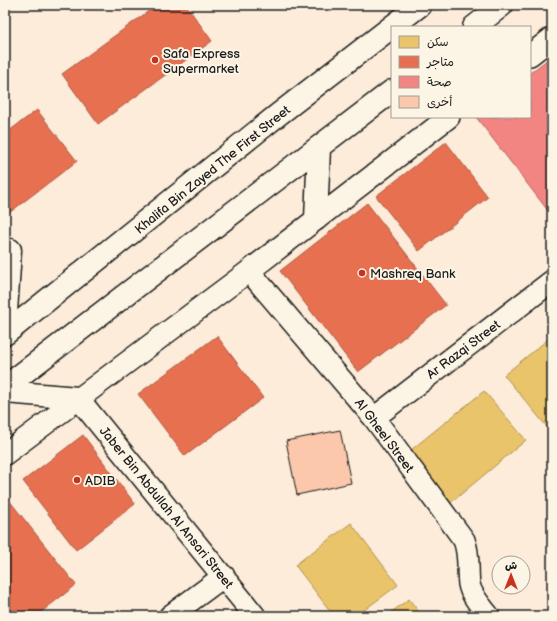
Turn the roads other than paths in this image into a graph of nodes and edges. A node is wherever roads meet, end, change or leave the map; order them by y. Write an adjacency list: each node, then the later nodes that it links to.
1 (420, 5): 3 (main road, Khalifa Bin Zayed The First Street)
2 (502, 5): 4 (main road)
3 (393, 26)
4 (475, 26)
5 (391, 27): 16 (main road, Khalifa Bin Zayed The First Street)
6 (552, 38): 7 (street)
7 (531, 54)
8 (391, 92): 10 (main road)
9 (449, 118): 11 (street)
10 (319, 148): 11 (main road); 17 (main road)
11 (316, 220): 13 (street)
12 (10, 250): 15 (main road)
13 (249, 271): 19 (street); 20 (street, Al Gheel Street)
14 (552, 281): 20 (street, Ar Razqi Street)
15 (5, 328)
16 (5, 334)
17 (5, 387)
18 (5, 392): 19 (main road)
19 (78, 398): 21 (street); 22 (street, Jaber Bin Abdullah Al Ansari Street)
20 (374, 418): 25 (street, Al Gheel Street)
21 (5, 454)
22 (224, 576): 23 (street); 24 (street, Jaber Bin Abdullah Al Ansari Street)
23 (170, 616)
24 (255, 616)
25 (489, 616)

